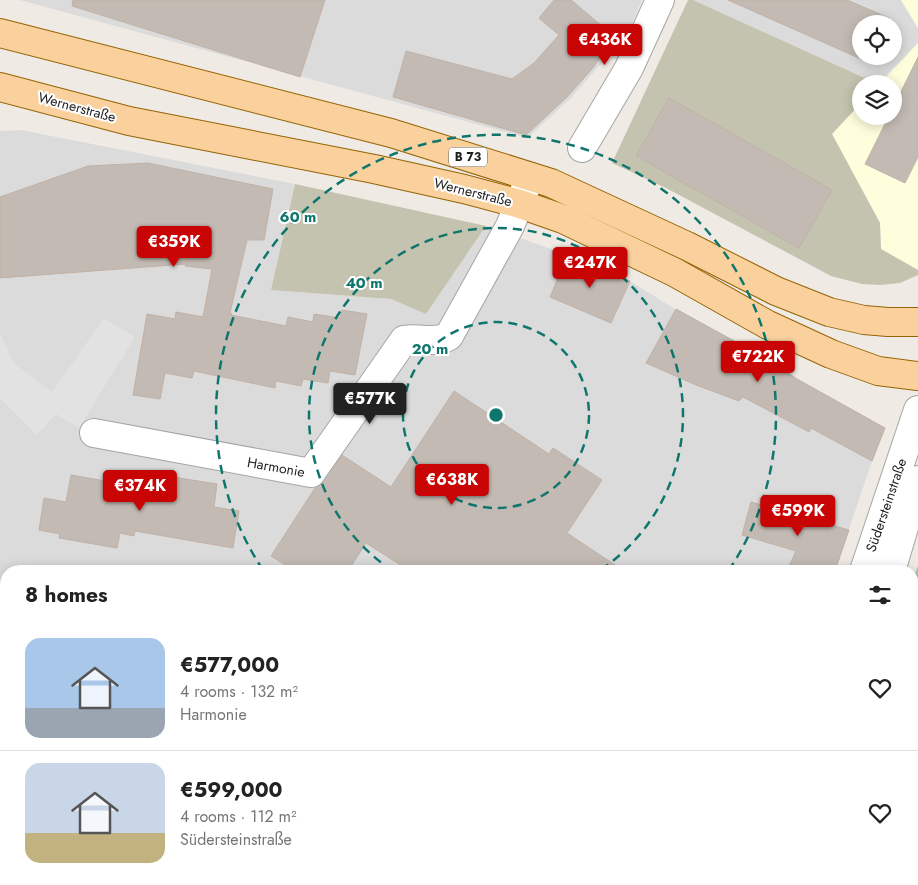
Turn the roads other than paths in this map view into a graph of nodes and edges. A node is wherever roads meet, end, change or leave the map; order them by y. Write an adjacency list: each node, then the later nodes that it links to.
1 (660, 0): 4 (street)
2 (0, 33): 5 (main road, B 73)
3 (0, 87): 6 (main road, Wernerstraße / B 73)
4 (582, 148)
5 (530, 177): 6 (street, Harmonie); 7 (main road, B 73)
6 (520, 204): 8 (main road, Wernerstraße / B 73); 10 (street, Harmonie)
7 (918, 322)
8 (918, 376)
9 (918, 410): 12 (street, Südersteinstraße)
10 (94, 434)
11 (918, 480): 13 (street, Südersteinstraße)
12 (866, 565)
13 (893, 565)

